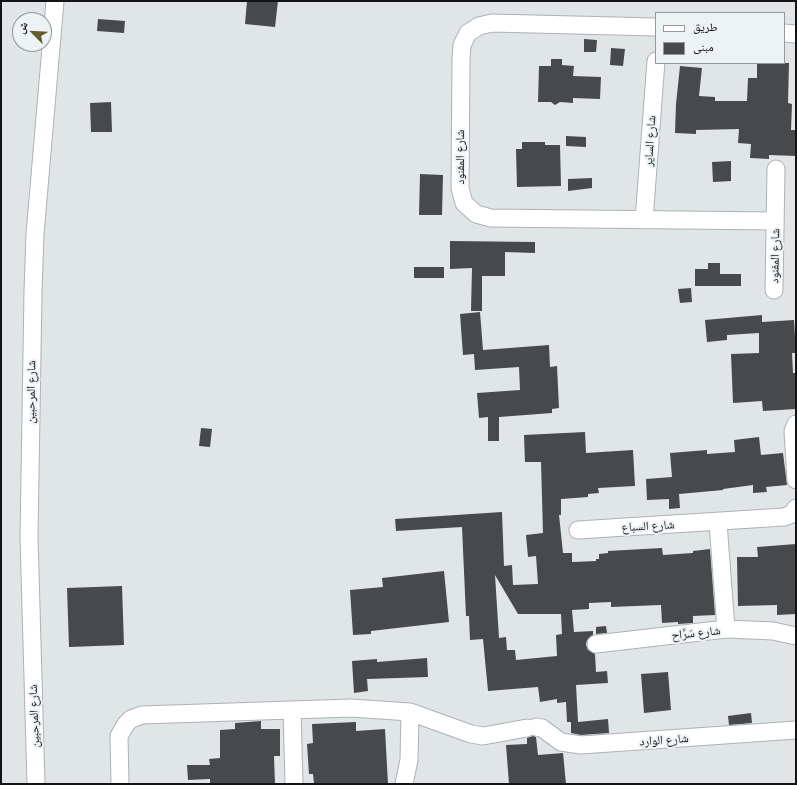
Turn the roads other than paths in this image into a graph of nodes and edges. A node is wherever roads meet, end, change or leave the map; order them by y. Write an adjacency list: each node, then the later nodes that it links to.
1 (56, 1): 21 (street, شارع المرحبين)
2 (655, 27): 7 (street, شارع المفنود)
3 (785, 33): 4 (street)
4 (796, 34)
5 (656, 64): 7 (street, شارع الساير)
6 (776, 169): 8 (street, شارع المفنود)
7 (644, 220): 8 (street, شارع المفنود)
8 (775, 222): 9 (street, شارع المفنود)
9 (774, 290)
10 (796, 424): 11 (street)
11 (796, 480)
12 (796, 508): 13 (street, شارع السباع)
13 (718, 523): 14 (street, شارع السباع); 15 (street)
14 (578, 530)
15 (726, 629): 16 (street, شارع سَرَّاح); 17 (street, شارع سَرَّاح)
16 (796, 636)
17 (596, 644)
18 (292, 710): 19 (street); 22 (street); 23 (street)
19 (410, 712): 20 (street, شارع الوارد); 24 (street)
20 (796, 730)
21 (36, 784)
22 (120, 784)
23 (294, 784)
24 (404, 784)

